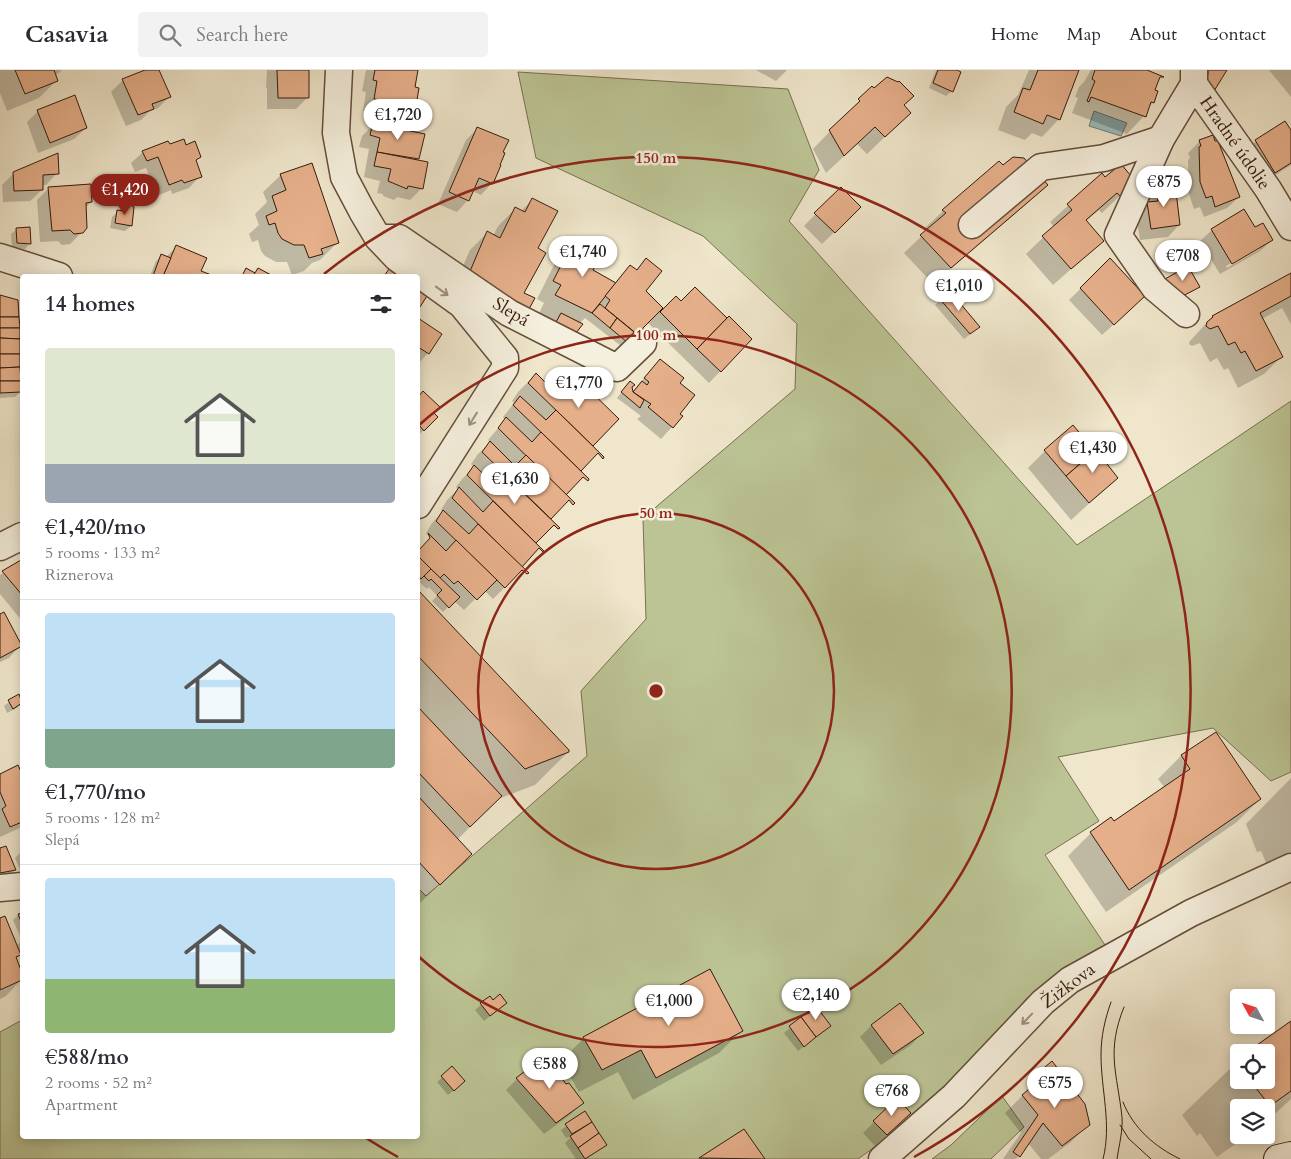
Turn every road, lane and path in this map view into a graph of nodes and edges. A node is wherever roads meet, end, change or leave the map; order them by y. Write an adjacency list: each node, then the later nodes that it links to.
1 (340, 70): 6 (street)
2 (1194, 77): 3 (street, Hradné údolie); 5 (street, Hradné údolie)
3 (1161, 140): 4 (street); 11 (street, Hradné údolie)
4 (972, 225)
5 (1291, 227)
6 (378, 238): 9 (street, one-way to 9); 12 (street, Slepá)
7 (0, 257): 8 (street)
8 (53, 274)
9 (419, 274)
10 (420, 275): 13 (street, one-way to 13)
11 (1186, 314)
12 (643, 343)
13 (420, 502)
14 (20, 537): 15 (street)
15 (0, 547)
16 (1291, 867): 20 (street, Žižkova, one-way to 20)
17 (20, 886): 18 (street)
18 (0, 888)
19 (1291, 1156): 21 (main road)
20 (882, 1159)
21 (1278, 1159)

